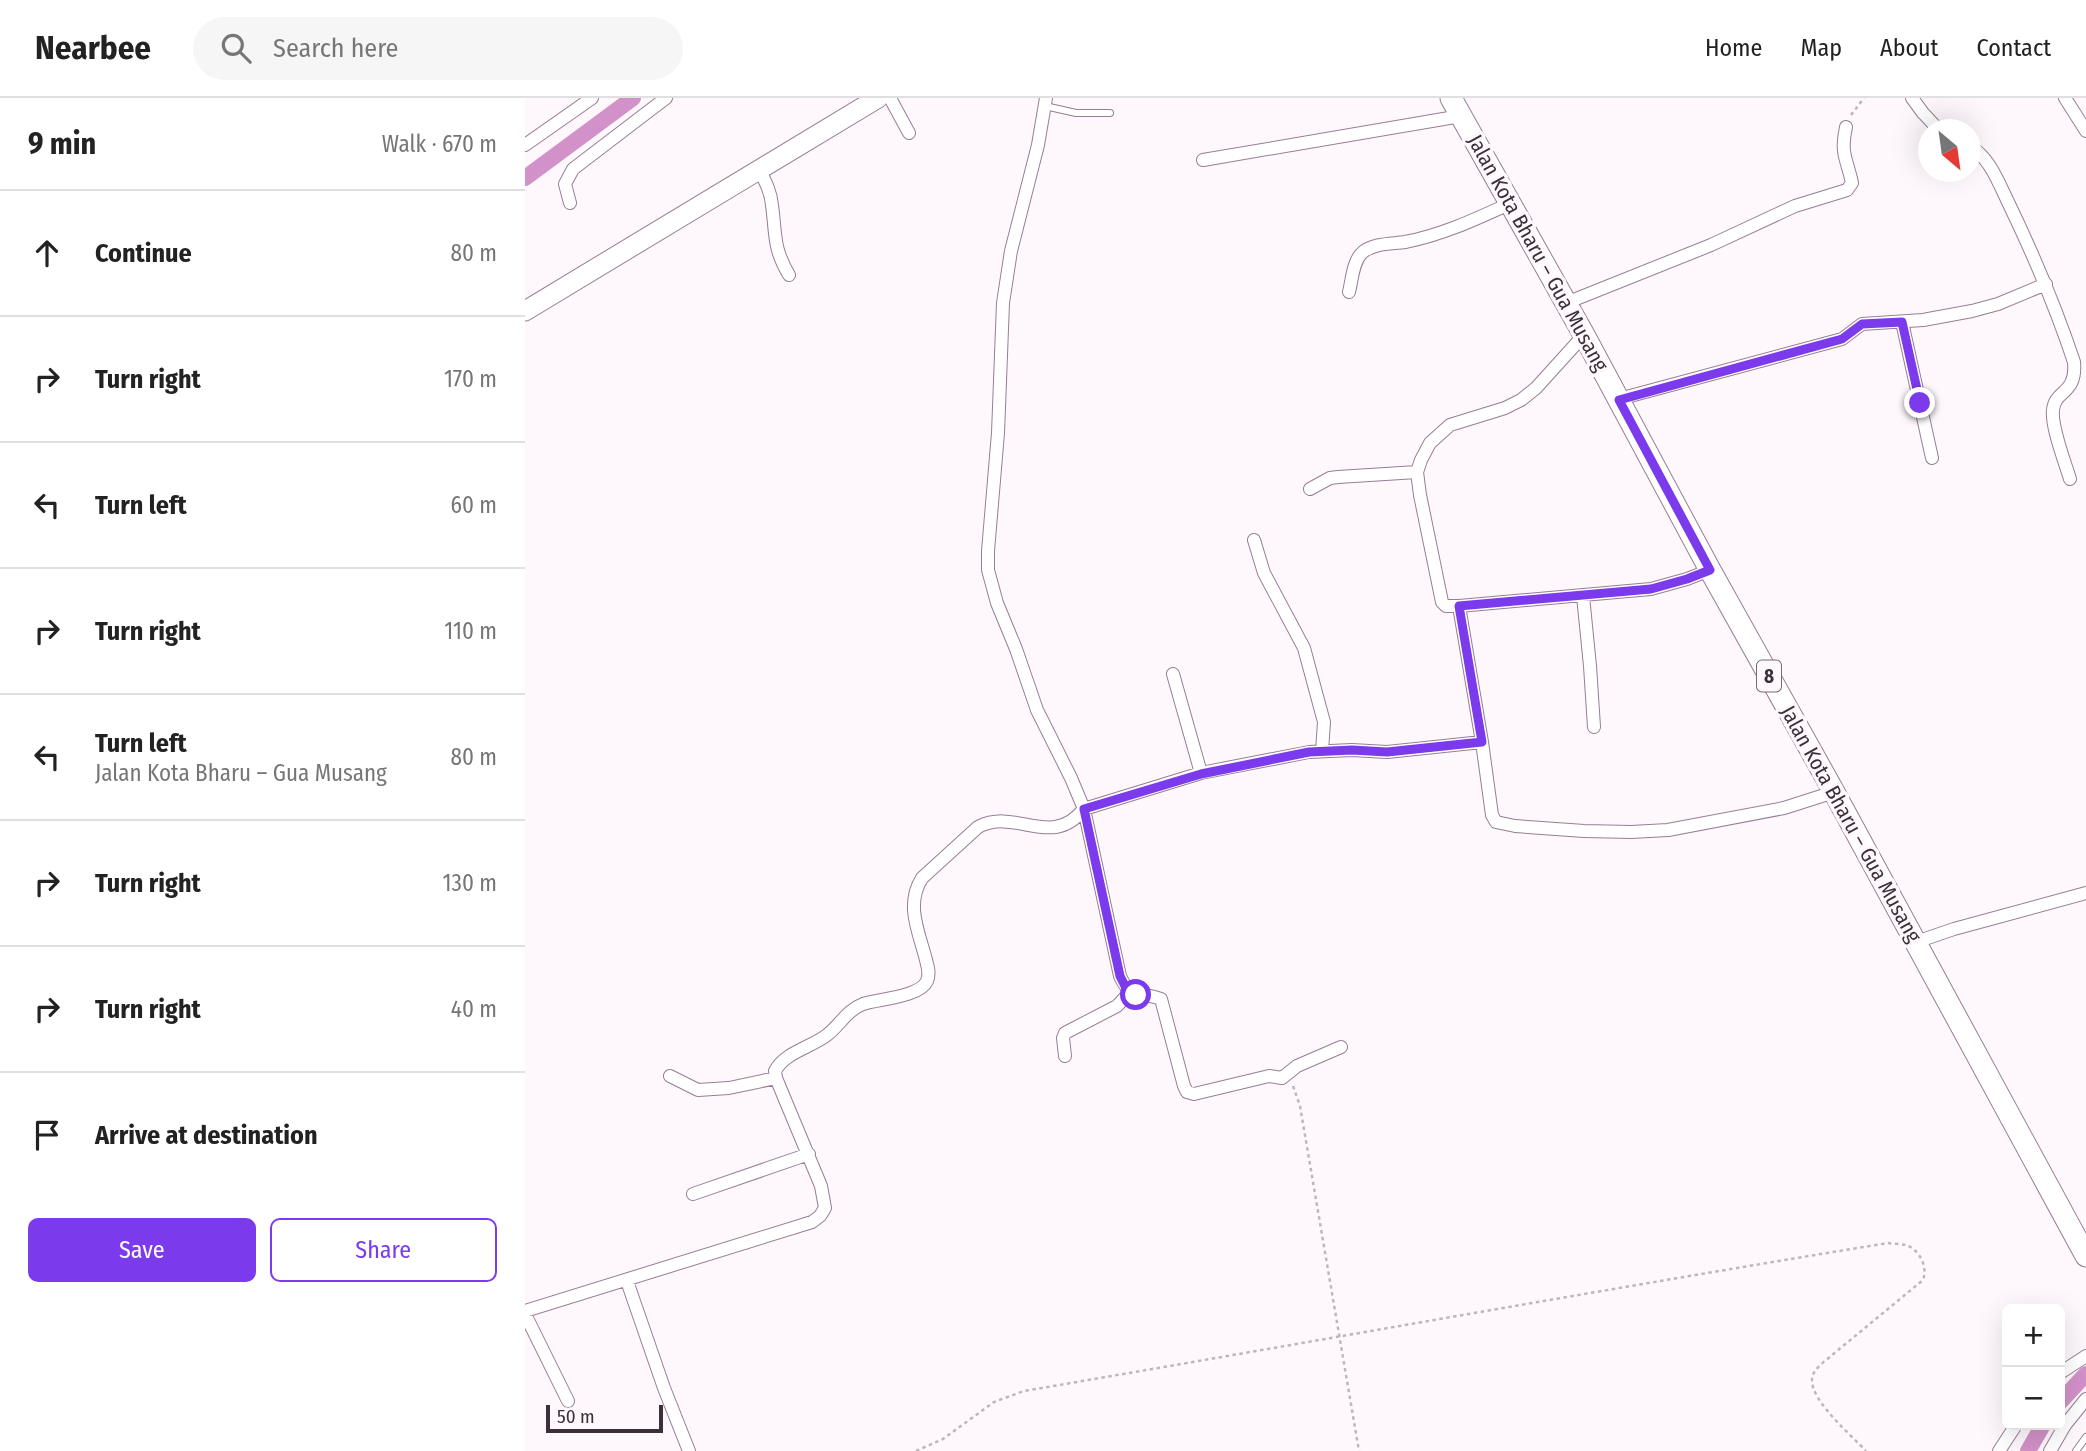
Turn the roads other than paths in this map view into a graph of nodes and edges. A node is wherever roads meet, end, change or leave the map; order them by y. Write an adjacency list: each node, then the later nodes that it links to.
1 (592, 98): 14 (street)
2 (666, 98): 19 (street)
3 (878, 98): 17 (main road)
4 (890, 98): 13 (street)
5 (1912, 98): 10 (street)
6 (2065, 98): 12 (street)
7 (1046, 102): 9 (lane); 42 (street)
8 (1456, 107): 16 (street); 18 (main road, Jalan Kota Bharu – Gua Musang / 8)
9 (1110, 113)
10 (1929, 119)
11 (1846, 127): 23 (street)
12 (2086, 131)
13 (909, 133)
14 (525, 145)
15 (1981, 156): 21 (street)
16 (1203, 160)
17 (759, 169): 20 (street); 24 (main road)
18 (1511, 202): 22 (street); 23 (main road, Jalan Kota Bharu – Gua Musang / 8)
19 (570, 203)
20 (789, 275)
21 (2046, 284): 25 (street); 30 (street)
22 (1349, 292)
23 (1566, 303): 26 (main road, Jalan Kota Bharu – Gua Musang / 8)
24 (525, 310)
25 (1902, 322): 27 (street); 28 (street)
26 (1584, 335): 27 (main road, Jalan Kota Bharu – Gua Musang / 8); 29 (street)
27 (1619, 400): 33 (main road, Jalan Kota Bharu – Gua Musang / 8)
28 (1932, 458)
29 (1417, 472): 31 (street); 35 (street)
30 (2070, 479)
31 (1310, 489)
32 (1254, 540): 39 (street)
33 (1710, 570): 34 (street); 41 (main road, Jalan Kota Bharu – Gua Musang / 8)
34 (1583, 596): 35 (street); 37 (street)
35 (1459, 606): 38 (street)
36 (1173, 674): 40 (street)
37 (1594, 727)
38 (1482, 742): 39 (street); 41 (street)
39 (1322, 751): 40 (street)
40 (1201, 774): 42 (street)
41 (1834, 792): 44 (main road, Jalan Kota Bharu – Gua Musang / 8)
42 (1084, 809): 45 (street); 49 (street)
43 (2086, 893): 44 (street)
44 (1916, 942): 52 (main road, Jalan Kota Bharu – Gua Musang / 8)
45 (1130, 992): 46 (street); 47 (street)
46 (1341, 1047)
47 (1065, 1056)
48 (670, 1076): 49 (street)
49 (776, 1078): 50 (street)
50 (809, 1154): 51 (street); 53 (street)
51 (693, 1195)
52 (2086, 1256)
53 (627, 1281): 54 (street); 61 (street)
54 (525, 1313): 58 (street)
55 (2086, 1356): 56 (street)
56 (2065, 1370)
57 (2086, 1399): 63 (street)
58 (568, 1401)
59 (2013, 1430): 62 (street)
60 (2086, 1437): 64 (lane)
61 (689, 1451)
62 (1999, 1451)
63 (2050, 1451)
64 (2076, 1451)

